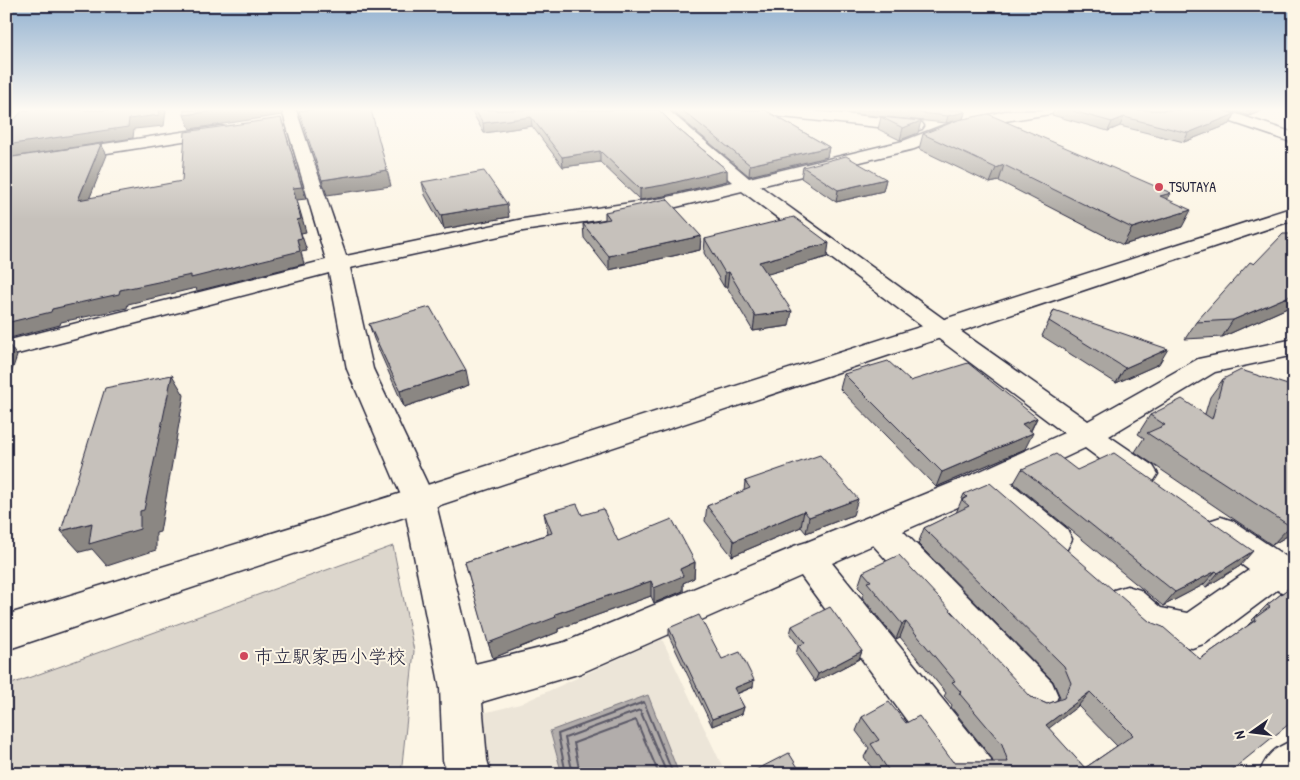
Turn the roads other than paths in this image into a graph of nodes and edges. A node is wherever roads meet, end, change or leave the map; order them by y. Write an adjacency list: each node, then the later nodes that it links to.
1 (122, 146): 6 (main road)
2 (300, 146): 10 (main road)
3 (698, 146): 8 (main road)
4 (902, 146): 8 (main road)
5 (6, 150): 6 (main road)
6 (41, 159): 7 (main road)
7 (6, 164)
8 (745, 184): 10 (main road); 11 (main road)
9 (1294, 213): 11 (main road)
10 (338, 264): 13 (main road); 17 (main road)
11 (940, 329): 14 (main road); 17 (main road)
12 (1294, 347): 14 (main road)
13 (6, 349)
14 (1087, 435): 15 (main road); 16 (main road)
15 (987, 481): 19 (main road); 21 (main road)
16 (1166, 491)
17 (419, 500): 24 (main road); 25 (main road)
18 (1198, 514): 22 (main road)
19 (876, 527): 20 (main road); 26 (main road)
20 (806, 556): 25 (main road); 29 (main road)
21 (1077, 558)
22 (1285, 576): 23 (main road)
23 (1107, 584)
24 (6, 633)
25 (460, 688): 28 (main road)
26 (1037, 696)
27 (1294, 762): 30 (main road)
28 (470, 774)
29 (974, 774)
30 (1282, 774)

